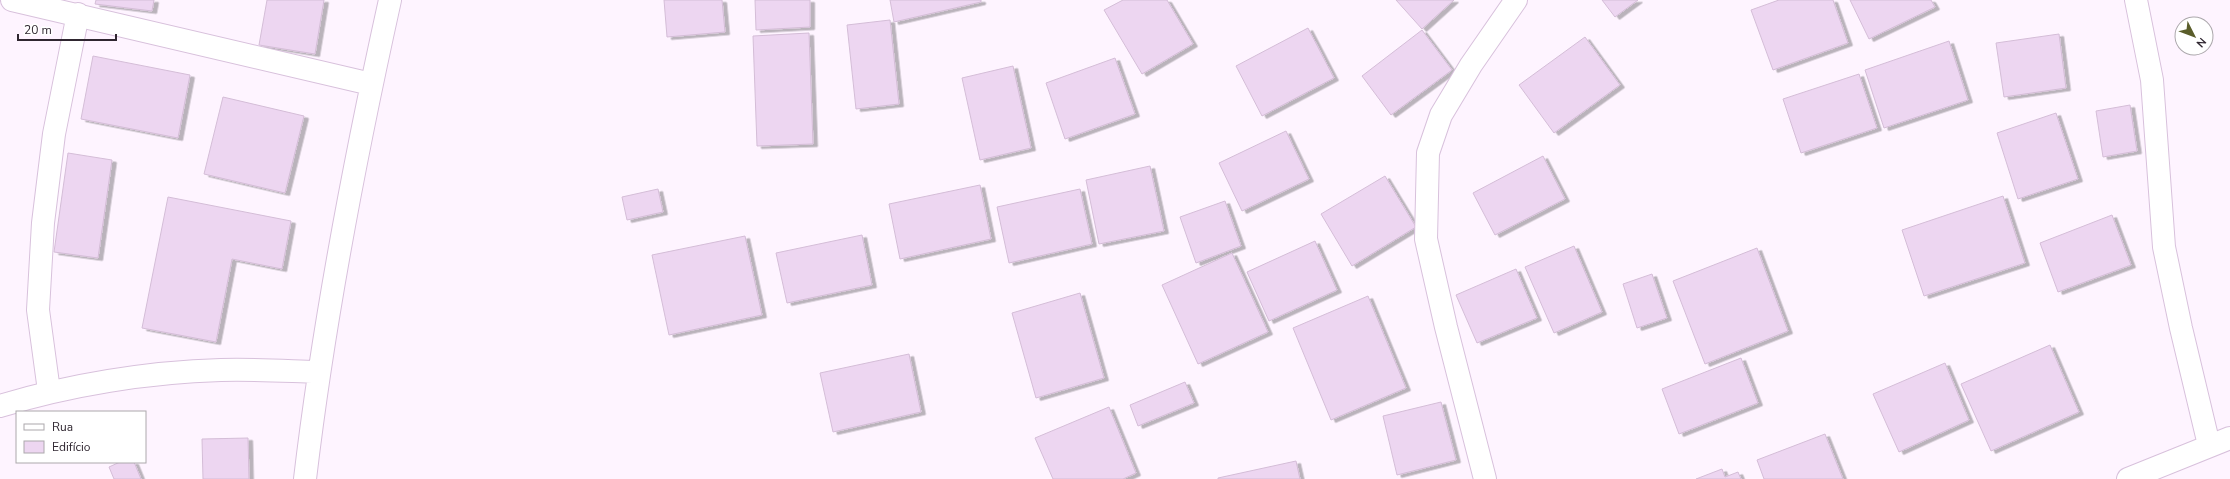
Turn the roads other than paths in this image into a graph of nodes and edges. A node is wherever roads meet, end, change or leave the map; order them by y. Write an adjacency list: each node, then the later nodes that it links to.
1 (12, 0): 5 (street)
2 (390, 0): 6 (street)
3 (1516, 0): 13 (street)
4 (2136, 0): 11 (street)
5 (78, 14): 6 (street); 8 (street)
6 (371, 84): 7 (street)
7 (318, 372): 8 (street); 12 (street)
8 (49, 392): 9 (street)
9 (0, 406)
10 (2230, 438): 11 (street)
11 (2209, 445): 14 (street)
12 (305, 479)
13 (1485, 479)
14 (2128, 479)

